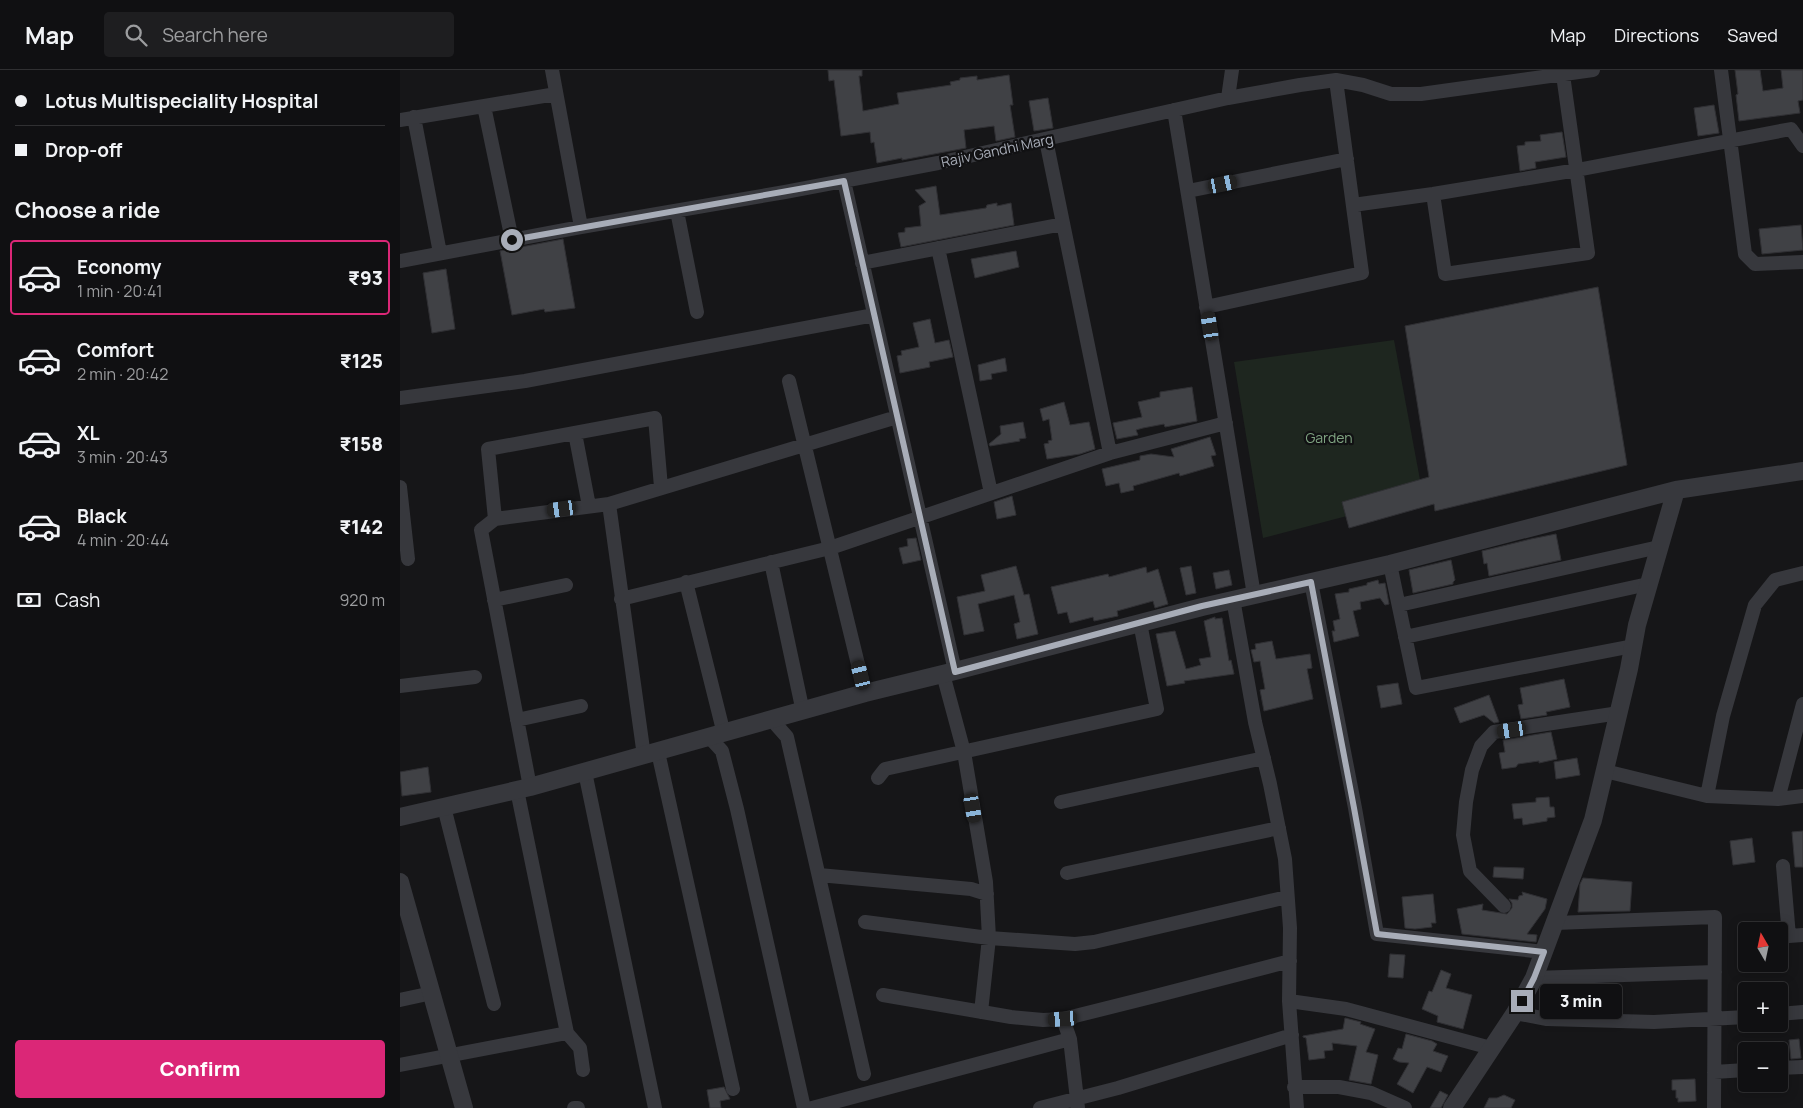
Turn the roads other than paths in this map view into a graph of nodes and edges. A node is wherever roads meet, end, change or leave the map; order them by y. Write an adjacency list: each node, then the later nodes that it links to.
1 (552, 70): 7 (street)
2 (1232, 70): 8 (street)
3 (1593, 70): 5 (street, Rajiv Gandhi Marg)
4 (1721, 70): 14 (street)
5 (1563, 76): 6 (street, Rajiv Gandhi Marg); 17 (street)
6 (1336, 80): 8 (street, Rajiv Gandhi Marg); 16 (street)
7 (556, 94): 9 (street); 24 (street)
8 (1228, 98): 10 (street, Rajiv Gandhi Marg)
9 (484, 106): 11 (street); 25 (street)
10 (1174, 110): 13 (street, Rajiv Gandhi Marg); 19 (street)
11 (414, 117): 12 (street); 27 (street)
12 (400, 120)
13 (1046, 140): 18 (street, Rajiv Gandhi Marg); 23 (street)
14 (1730, 140): 15 (street); 17 (street); 29 (street)
15 (1803, 146)
16 (1346, 159): 19 (street); 21 (street)
17 (1577, 170): 20 (street); 20 (street)
18 (844, 181): 22 (street, Rajiv Gandhi Marg); 30 (street)
19 (1188, 192): 31 (street)
20 (1433, 194): 21 (street)
21 (1353, 205): 31 (street)
22 (677, 211): 24 (street, Rajiv Gandhi Marg); 32 (street)
23 (1063, 224): 26 (street); 40 (street)
24 (581, 227): 25 (street, Rajiv Gandhi Marg)
25 (512, 240): 27 (street, Rajiv Gandhi Marg)
26 (938, 248): 30 (street); 45 (street)
27 (440, 254): 28 (street, Rajiv Gandhi Marg)
28 (400, 261)
29 (1803, 262)
30 (862, 263): 33 (street)
31 (1206, 306): 37 (street)
32 (697, 312)
33 (874, 315): 35 (street); 36 (street)
34 (789, 381): 39 (street)
35 (400, 398)
36 (897, 417): 39 (street); 48 (street)
37 (1226, 423): 40 (street); 60 (street)
38 (575, 433): 43 (street); 47 (street); 49 (street)
39 (805, 444): 43 (street); 51 (street)
40 (1110, 453): 45 (street)
41 (1803, 472): 44 (street)
42 (400, 487): 52 (street)
43 (661, 487): 46 (street)
44 (1676, 490): 50 (street); 54 (street)
45 (991, 492): 48 (street)
46 (608, 504): 47 (street); 61 (street)
47 (589, 506): 49 (street)
48 (920, 518): 51 (street); 68 (street)
49 (495, 519): 62 (street)
50 (1659, 547): 58 (street); 64 (street)
51 (830, 548): 53 (street); 71 (street)
52 (408, 559)
53 (771, 562): 56 (street); 74 (street)
54 (1390, 564): 57 (street); 64 (street)
55 (1803, 573): 86 (street)
56 (686, 582): 61 (street); 78 (street)
57 (1311, 582): 60 (street); 104 (street)
58 (1648, 584): 66 (street); 67 (street)
59 (566, 585): 62 (street)
60 (1254, 595): 63 (street)
61 (621, 598): 80 (street)
62 (494, 600): 76 (street)
63 (1233, 600): 65 (street); 81 (street)
64 (1399, 605): 66 (street)
65 (1140, 623): 68 (street); 79 (street)
66 (1405, 637): 67 (street)
67 (1633, 646): 75 (street)
68 (949, 673): 71 (street); 79 (street)
69 (475, 677): 70 (street)
70 (400, 686)
71 (865, 693): 74 (street)
72 (1803, 704): 88 (street)
73 (581, 706): 76 (street)
74 (803, 712): 77 (street)
75 (1619, 713): 82 (street); 99 (street)
76 (517, 720): 85 (street)
77 (772, 720): 78 (street); 95 (street)
78 (717, 736): 80 (street); 137 (street)
79 (964, 752): 84 (street); 97 (street)
80 (651, 754): 83 (street); 133 (street)
81 (1264, 758): 89 (street); 92 (street)
82 (1605, 771): 86 (street); 101 (street)
83 (586, 772): 85 (street); 136 (street)
84 (878, 778)
85 (523, 789): 90 (street); 120 (street)
86 (1707, 796): 88 (street)
87 (1803, 796): 88 (street)
88 (1778, 799)
89 (1061, 802)
90 (444, 807): 91 (street); 112 (street)
91 (400, 817)
92 (1278, 828): 94 (street); 98 (street)
93 (1783, 866): 102 (street)
94 (1067, 874)
95 (819, 875): 97 (street); 131 (street)
96 (400, 882): 108 (street)
97 (987, 894): 103 (street)
98 (1287, 897): 103 (street); 105 (street)
99 (1504, 906)
100 (865, 922): 103 (street)
101 (1555, 923): 104 (street); 106 (street)
102 (1803, 936)
103 (990, 938): 113 (street)
104 (1544, 952): 107 (street)
105 (1290, 961): 111 (street); 118 (street)
106 (1715, 972): 107 (street); 119 (street)
107 (1534, 978): 115 (street)
108 (432, 993): 110 (street); 124 (street)
109 (883, 995): 113 (street)
110 (400, 1000)
111 (1290, 1001): 121 (street); 123 (street)
112 (494, 1004)
113 (981, 1012): 118 (street)
114 (1803, 1012): 116 (street)
115 (1515, 1013): 119 (street); 123 (street)
116 (1788, 1013)
117 (1738, 1018): 119 (street)
118 (1063, 1019): 122 (street)
119 (1714, 1020): 130 (street)
120 (567, 1033): 124 (street); 128 (street)
121 (1292, 1035): 132 (street); 134 (street)
122 (1070, 1039): 134 (street); 138 (street)
123 (1491, 1048): 142 (street)
124 (449, 1055): 125 (street); 135 (street)
125 (400, 1065)
126 (1803, 1067): 127 (street)
127 (1788, 1068)
128 (583, 1070)
129 (1738, 1070): 130 (street)
130 (1714, 1072): 143 (street)
131 (864, 1074)
132 (1294, 1087): 140 (street); 141 (street)
133 (733, 1089)
134 (1078, 1103): 139 (street)
135 (464, 1108)
136 (655, 1108)
137 (804, 1108)
138 (812, 1108)
139 (1040, 1108)
140 (1297, 1108)
141 (1405, 1108)
142 (1452, 1108)
143 (1714, 1108)

